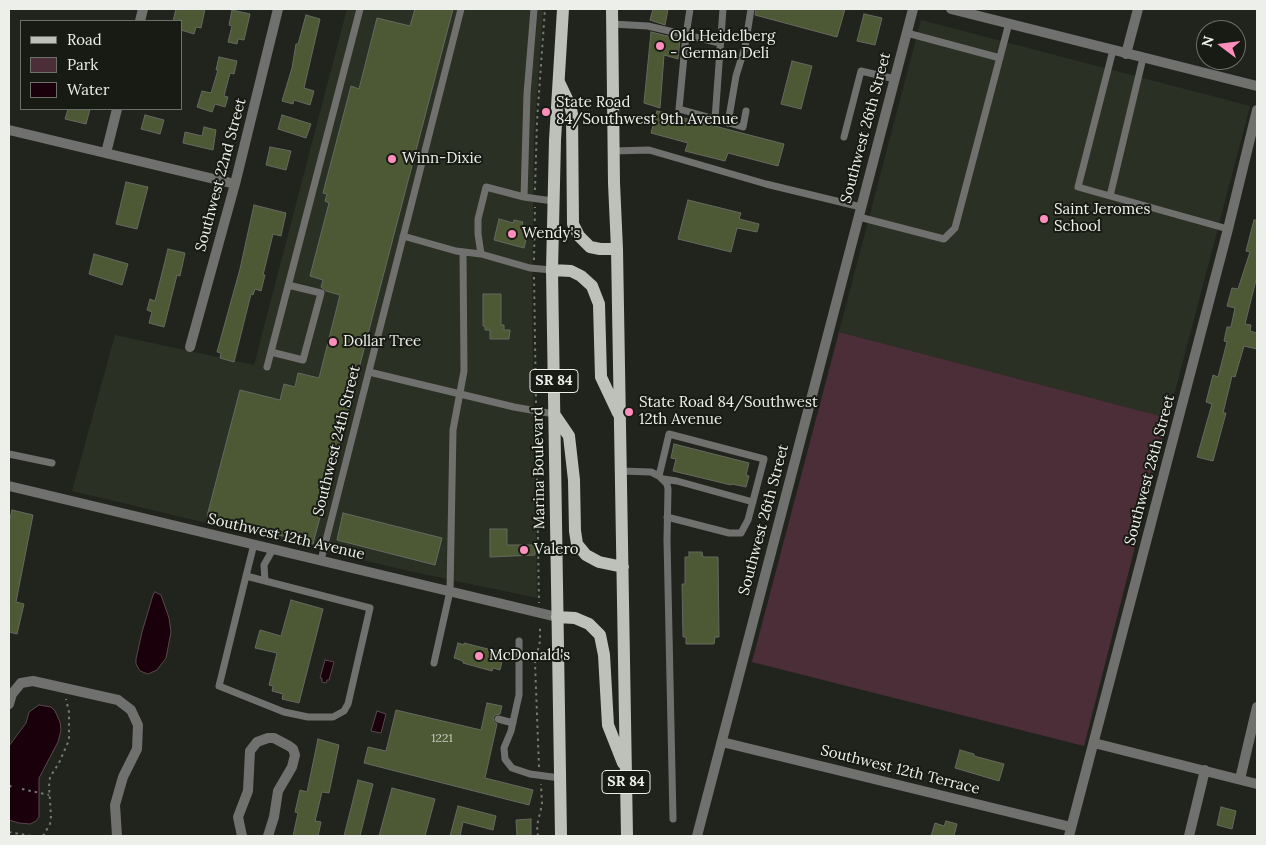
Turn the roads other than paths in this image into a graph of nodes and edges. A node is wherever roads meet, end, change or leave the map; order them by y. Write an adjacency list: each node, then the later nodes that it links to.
1 (278, 9): 35 (street, Southwest 22nd Street)
2 (360, 9): 46 (lane)
3 (461, 9): 41 (lane, Southwest 24th Street)
4 (534, 9): 37 (lane)
5 (564, 9): 24 (main road, Marina Boulevard / SR 84)
6 (612, 9): 15 (main road, SR 84)
7 (690, 9): 17 (lane)
8 (723, 9): 18 (lane)
9 (751, 9): 30 (lane)
10 (913, 9): 16 (street, Southwest 26th Street)
11 (951, 9): 13 (street)
12 (1138, 9): 20 (street)
13 (988, 13): 14 (street)
14 (1009, 23): 19 (street); 21 (lane)
15 (612, 24): 17 (lane); 33 (main road, SR 84)
16 (907, 33): 21 (lane); 23 (street, Southwest 26th Street)
17 (686, 34): 18 (lane); 29 (lane)
18 (720, 42): 29 (lane)
19 (1113, 50): 20 (street); 36 (lane)
20 (1126, 54): 22 (street)
21 (1000, 58): 39 (lane)
22 (1143, 58): 25 (street); 36 (lane)
23 (895, 79): 32 (lane); 39 (street, Southwest 26th Street)
24 (558, 80): 38 (main road, Marina Boulevard / SR 84); 42 (main road)
25 (1255, 82)
26 (118, 110): 34 (street)
27 (1257, 110): 40 (street, Southwest 28th Street)
28 (746, 111): 30 (lane)
29 (715, 119): 30 (lane)
30 (728, 123)
31 (9, 130): 34 (street)
32 (844, 137)
33 (614, 151): 39 (lane); 42 (main road, SR 84)
34 (106, 153): 35 (street)
35 (235, 184): 47 (street, Southwest 22nd Street)
36 (1110, 196): 40 (lane)
37 (524, 197): 38 (lane); 44 (lane)
38 (553, 200): 45 (main road, Marina Boulevard / SR 84)
39 (860, 212): 75 (street, Southwest 26th Street)
40 (1228, 229): 76 (street, Southwest 28th Street)
41 (403, 236): 43 (lane); 50 (lane, Southwest 24th Street)
42 (617, 249): 53 (main road, SR 84)
43 (463, 252): 44 (lane); 51 (lane)
44 (481, 254): 45 (lane)
45 (552, 270): 52 (main road, Marina Boulevard / SR 84); 53 (main road)
46 (288, 285): 48 (lane); 48 (lane)
47 (190, 347)
48 (271, 352): 49 (lane)
49 (267, 367)
50 (369, 372): 51 (lane); 63 (lane, Southwest 24th Street)
51 (458, 393): 52 (lane); 67 (lane)
52 (554, 414): 64 (main road); 68 (main road, Marina Boulevard / SR 84)
53 (620, 418): 56 (main road, SR 84)
54 (9, 454): 55 (lane)
55 (52, 464)
56 (621, 471): 57 (lane); 64 (main road, SR 84)
57 (661, 477): 59 (lane); 59 (lane); 60 (lane)
58 (9, 486): 61 (street, Southwest 12th Avenue)
59 (753, 502): 60 (lane)
60 (667, 517): 82 (lane)
61 (254, 544): 62 (street, Southwest 12th Avenue); 65 (lane)
62 (273, 549): 63 (street, Southwest 12th Avenue); 66 (lane)
63 (320, 560): 67 (street, Southwest 12th Avenue)
64 (622, 567): 78 (main road, SR 84)
65 (246, 576): 66 (lane); 66 (lane)
66 (265, 581)
67 (450, 591): 68 (street, Southwest 12th Avenue); 70 (lane)
68 (557, 617): 78 (main road); 79 (main road, Marina Boulevard / SR 84)
69 (519, 641): 74 (lane)
70 (434, 663)
71 (9, 704): 84 (street)
72 (1257, 707): 80 (street)
73 (498, 720): 74 (lane)
74 (513, 723): 79 (lane)
75 (722, 742): 83 (street, Southwest 12th Terrace); 89 (street, Southwest 26th Street)
76 (1094, 743): 77 (street); 83 (street, Southwest 28th Street)
77 (1206, 770): 80 (street); 90 (street)
78 (626, 773): 88 (main road, SR 84)
79 (560, 778): 87 (main road, Marina Boulevard / SR 84)
80 (1240, 779): 81 (street)
81 (1257, 784)
82 (674, 819)
83 (1070, 832)
84 (116, 836)
85 (242, 836): 86 (street)
86 (268, 836)
87 (561, 836)
88 (627, 836)
89 (698, 836)
90 (1189, 836)

